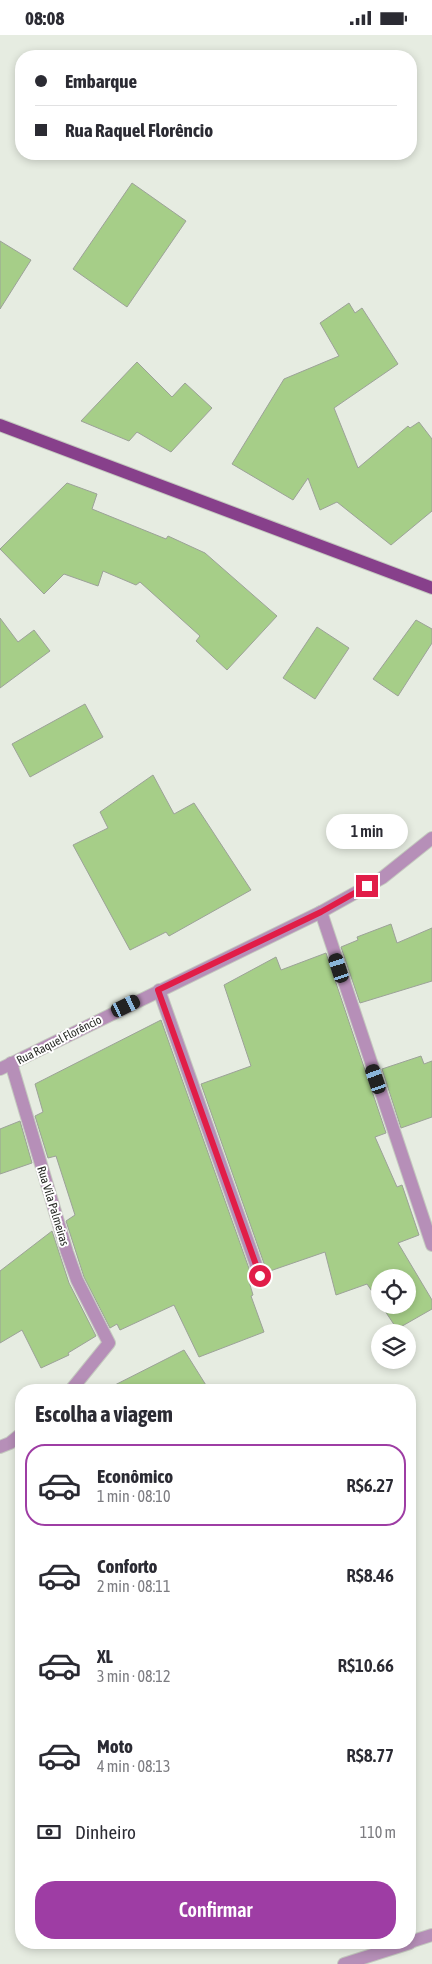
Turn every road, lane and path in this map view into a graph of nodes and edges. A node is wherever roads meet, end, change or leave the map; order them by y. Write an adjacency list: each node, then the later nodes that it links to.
1 (0, 425): 2 (main road)
2 (432, 588)
3 (432, 838): 4 (street, Rua Raquel Florêncio)
4 (321, 912): 5 (street, Rua Raquel Florêncio); 7 (street)
5 (158, 990): 6 (street, Rua Raquel Florêncio); 8 (street)
6 (6, 1066): 9 (street, Rua Vila Palmeiras)
7 (432, 1245)
8 (260, 1276)
9 (76, 1384)
10 (15, 1439): 11 (street)
11 (0, 1447)
12 (432, 1935): 13 (street)
13 (416, 1941)
14 (391, 1949): 15 (street)
15 (344, 1964)

